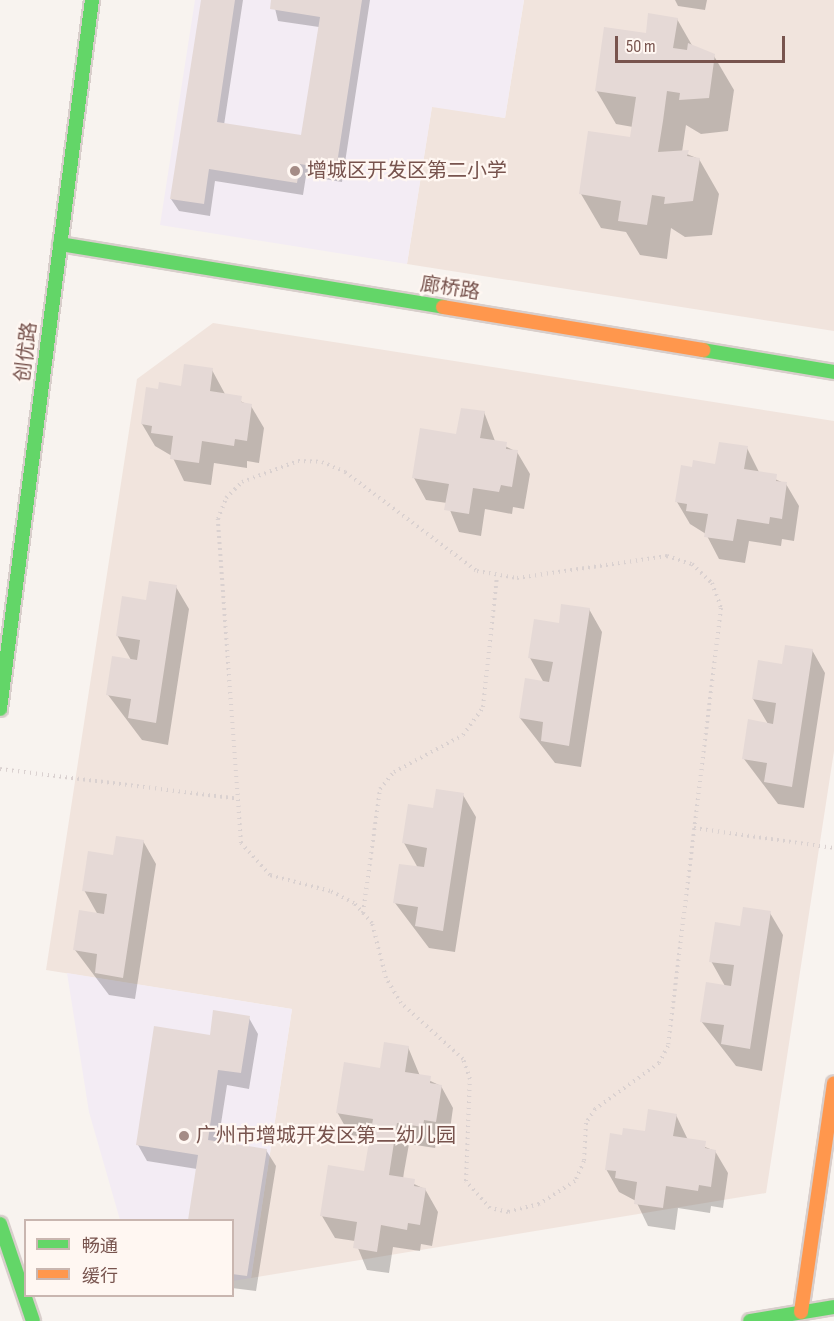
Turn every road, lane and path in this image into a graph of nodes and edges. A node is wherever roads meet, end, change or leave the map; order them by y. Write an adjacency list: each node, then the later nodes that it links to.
1 (92, 0): 2 (street, 创优路)
2 (60, 244): 3 (street, 廊桥路); 5 (street, 创优路)
3 (834, 372)
4 (497, 577): 7 (path); 8 (path); 10 (path)
5 (0, 709)
6 (0, 769): 7 (path)
7 (234, 798): 10 (path)
8 (694, 828): 9 (path); 10 (path)
9 (834, 848)
10 (363, 913)
11 (834, 1083): 16 (street)
12 (0, 1224): 13 (street)
13 (24, 1295)
14 (25, 1297): 17 (street)
15 (834, 1307): 16 (street)
16 (801, 1312): 18 (street)
17 (33, 1321)
18 (750, 1321)

